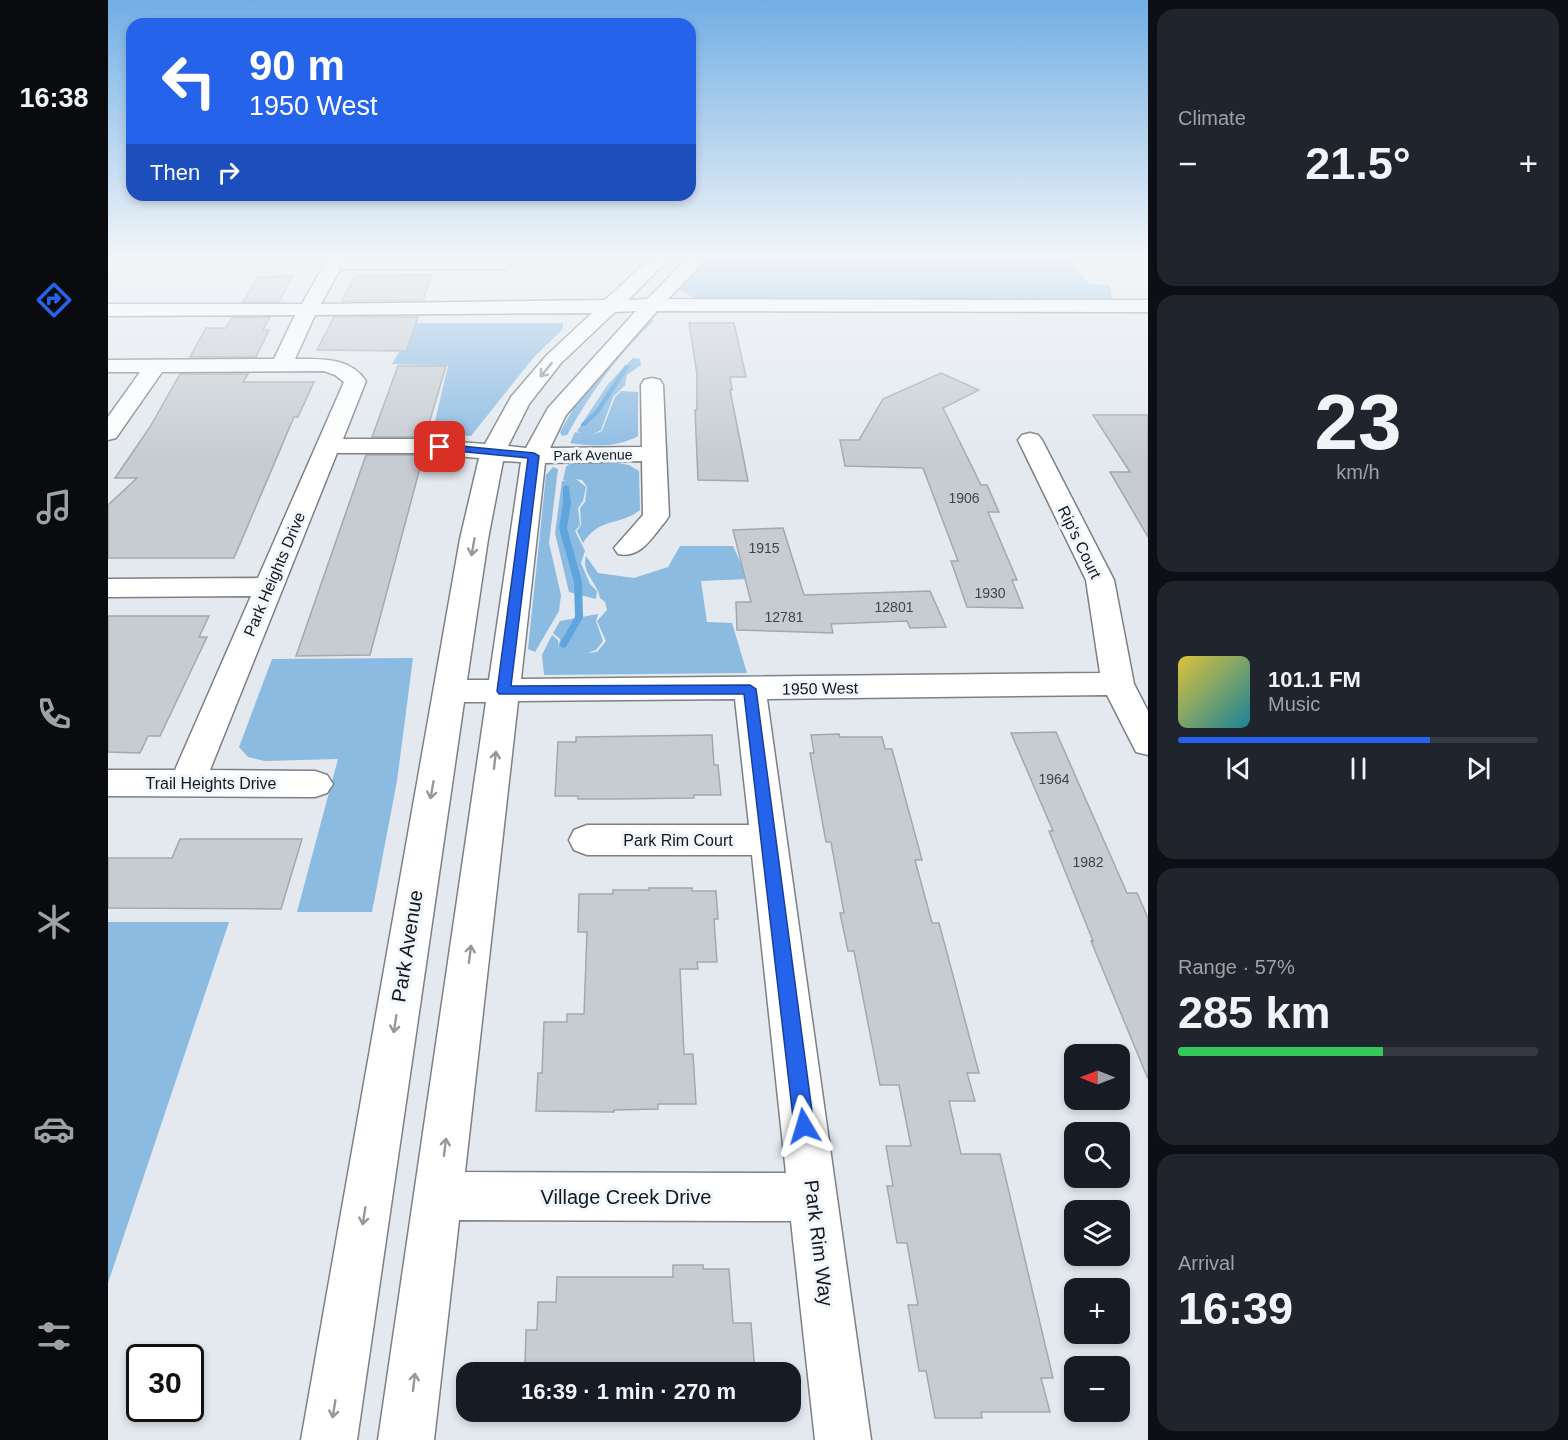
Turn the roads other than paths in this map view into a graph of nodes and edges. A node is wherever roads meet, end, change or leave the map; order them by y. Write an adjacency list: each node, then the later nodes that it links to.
1 (301, 323): 4 (street)
2 (592, 323): 11 (street, Park Avenue, one-way to 11)
3 (636, 323): 13 (street, Park Avenue)
4 (282, 364): 6 (street); 10 (street, Park Heights Drive)
5 (108, 366): 6 (street)
6 (156, 366): 8 (street)
7 (652, 385): 12 (street, Park Avenue)
8 (108, 433)
9 (1030, 440): 17 (street, Rip's Court)
10 (330, 446): 11 (street); 15 (street, Park Heights Drive)
11 (492, 453): 13 (street, Park Avenue); 19 (street, Park Avenue, one-way to 19)
12 (653, 454): 13 (street, Park Avenue); 14 (street, Park Avenue)
13 (534, 456): 20 (street, Park Avenue)
14 (628, 548)
15 (267, 587): 16 (street); 23 (street, Park Heights Drive)
16 (108, 588)
17 (1118, 684): 18 (street, 1950 West); 21 (street, Rip's Court)
18 (750, 689): 20 (street, 1950 West); 26 (street, Park Rim Way)
19 (449, 691): 20 (street, 1950 West); 29 (street, Park Avenue, one-way to 29)
20 (504, 691): 27 (street, Park Avenue, one-way to 20)
21 (1148, 742)
22 (108, 783): 23 (street, Trail Heights Drive)
23 (187, 783): 24 (street, Trail Heights Drive)
24 (315, 784)
25 (587, 840): 26 (street, Park Rim Court)
26 (768, 840): 28 (street, Park Rim Way)
27 (438, 1196): 28 (street, Village Creek Drive); 30 (street, Park Avenue, one-way to 27)
28 (813, 1197): 31 (street, Park Rim Way)
29 (329, 1440)
30 (406, 1440)
31 (843, 1440)

